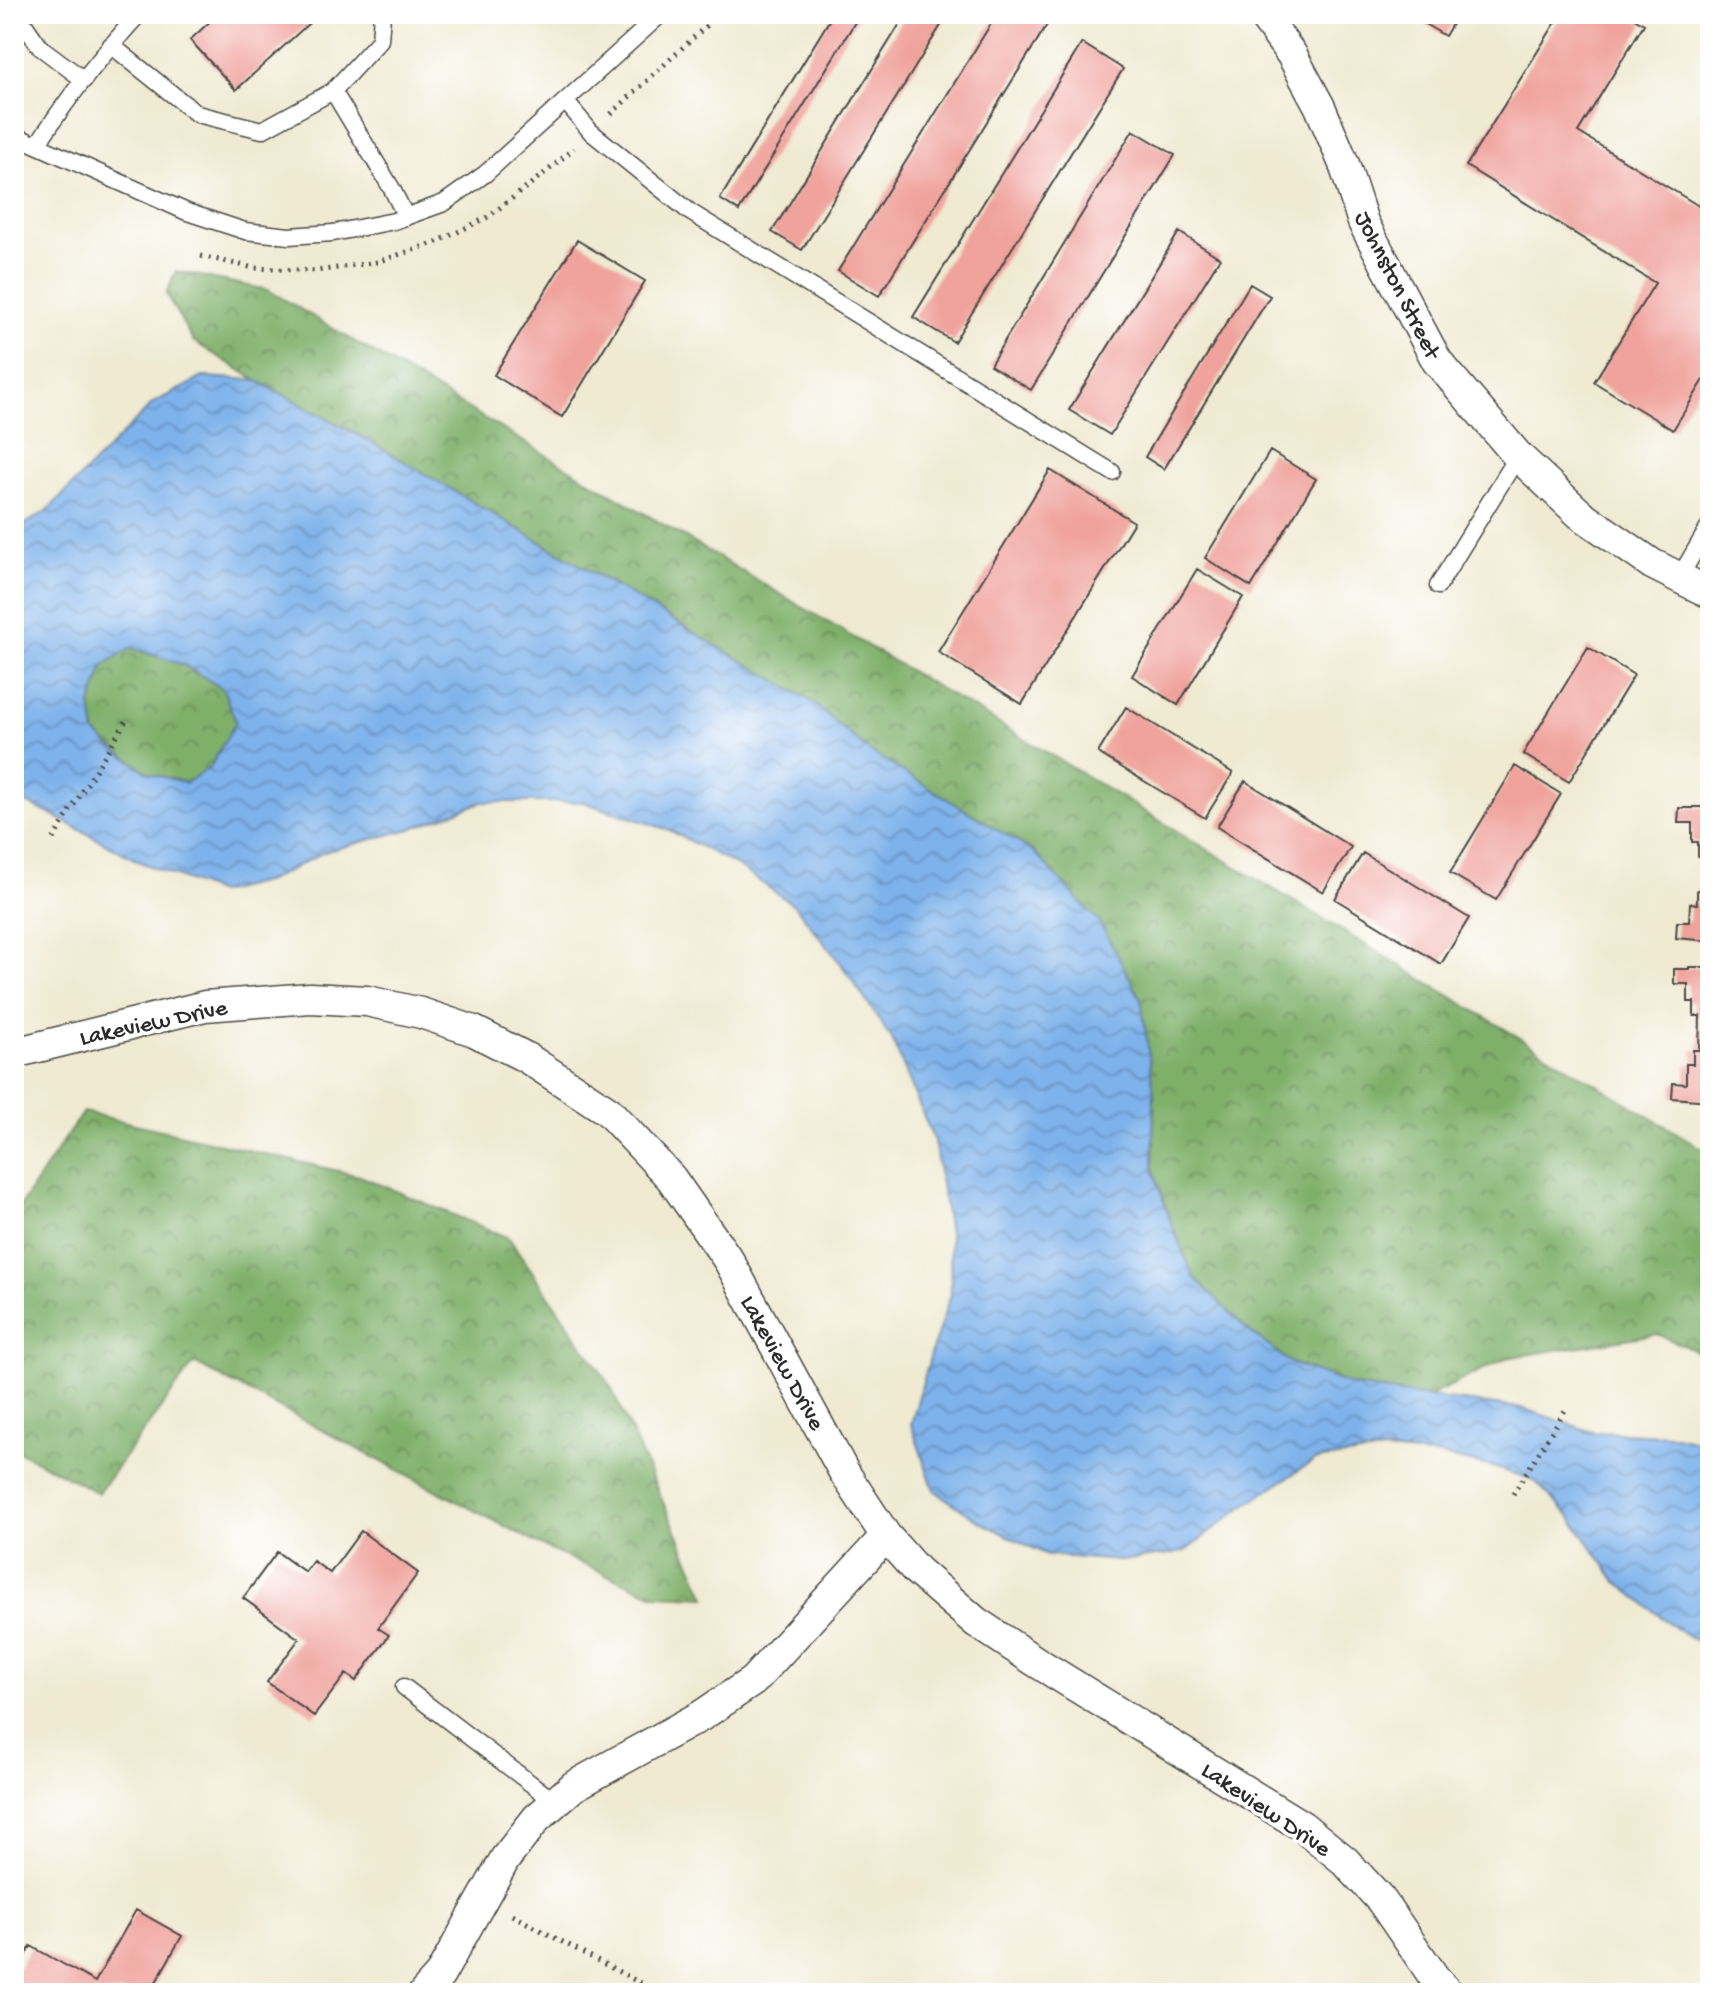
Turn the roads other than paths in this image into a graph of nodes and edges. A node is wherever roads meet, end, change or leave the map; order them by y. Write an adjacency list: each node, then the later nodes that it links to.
1 (17, 14): 7 (lane)
2 (139, 14): 6 (lane)
3 (382, 14): 8 (lane)
4 (661, 14): 9 (lane)
5 (1262, 14): 13 (street, Johnston Street)
6 (111, 45): 7 (lane); 8 (lane)
7 (84, 80): 11 (lane)
8 (333, 91): 12 (lane)
9 (566, 102): 12 (lane); 14 (lane)
10 (14, 135): 11 (lane)
11 (37, 145): 12 (lane)
12 (406, 217)
13 (1518, 456): 16 (street, Johnston Street); 17 (lane)
14 (1112, 472)
15 (1710, 525): 16 (lane)
16 (1679, 578): 18 (street, Johnston Street)
17 (1438, 586)
18 (1710, 593)
19 (14, 1053): 20 (street, Lakeview Drive)
20 (886, 1536): 22 (street); 24 (street, Lakeview Drive)
21 (404, 1687): 22 (lane)
22 (555, 1802): 23 (street)
23 (424, 1993)
24 (1448, 1993)

